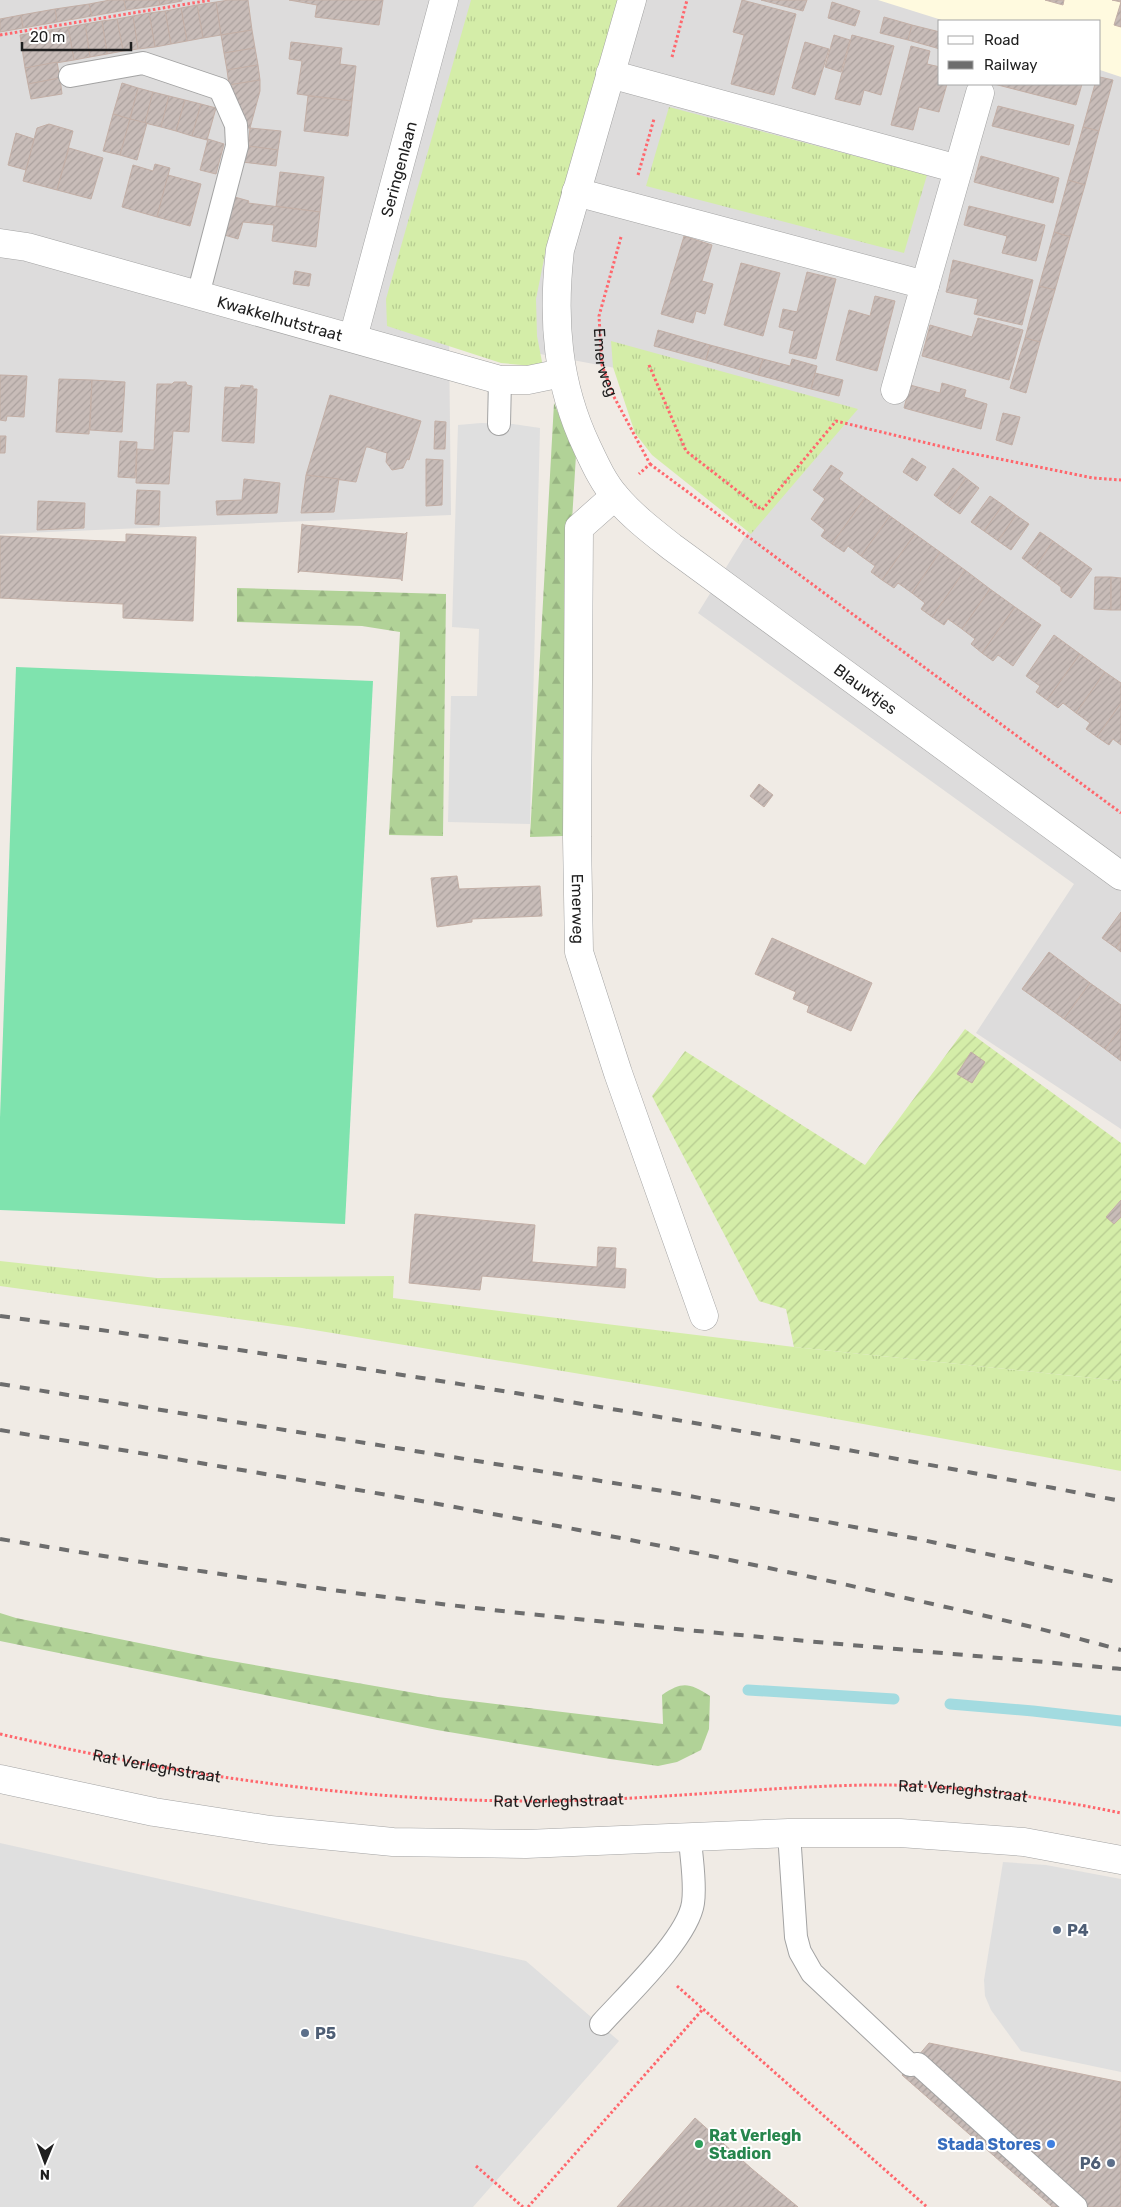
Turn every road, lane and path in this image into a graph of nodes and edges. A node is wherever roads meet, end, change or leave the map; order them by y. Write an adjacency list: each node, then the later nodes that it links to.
1 (211, 0): 5 (path)
2 (444, 0): 16 (street, Seringenlaan)
3 (632, 0): 6 (street)
4 (687, 0): 8 (path, Emerweg)
5 (0, 35)
6 (610, 74): 8 (street); 11 (street)
7 (70, 76): 15 (lane)
8 (663, 89): 10 (street); 12 (path, Emerweg)
9 (980, 93): 10 (street)
10 (958, 169): 14 (street)
11 (576, 192): 12 (street); 18 (street)
12 (629, 206): 14 (street); 22 (path, Emerweg)
13 (0, 243): 15 (street, Kwakkelhutstraat)
14 (925, 285): 20 (street)
15 (198, 295): 16 (street, Kwakkelhutstraat)
16 (352, 338): 19 (street, Kwakkelhutstraat)
17 (649, 365): 23 (path)
18 (562, 373): 19 (street, Kwakkelhutstraat); 24 (street)
19 (500, 380): 21 (lane)
20 (895, 390)
21 (499, 424)
22 (650, 464): 24 (path); 25 (path)
23 (1121, 480)
24 (615, 496): 26 (street, Blauwtjes); 27 (street, Emerweg)
25 (1121, 813)
26 (1121, 876)
27 (704, 1316)
28 (0, 1734): 30 (path, Rat Verleghstraat)
29 (0, 1779): 32 (street)
30 (1121, 1812)
31 (797, 1833): 32 (street); 33 (street); 41 (lane)
32 (690, 1837): 34 (lane)
33 (1121, 1860)
34 (654, 1966): 35 (path); 36 (lane)
35 (703, 2009): 39 (path); 40 (path)
36 (600, 2024)
37 (476, 2166): 38 (path)
38 (523, 2207)
39 (528, 2207)
40 (927, 2207)
41 (1076, 2207)

